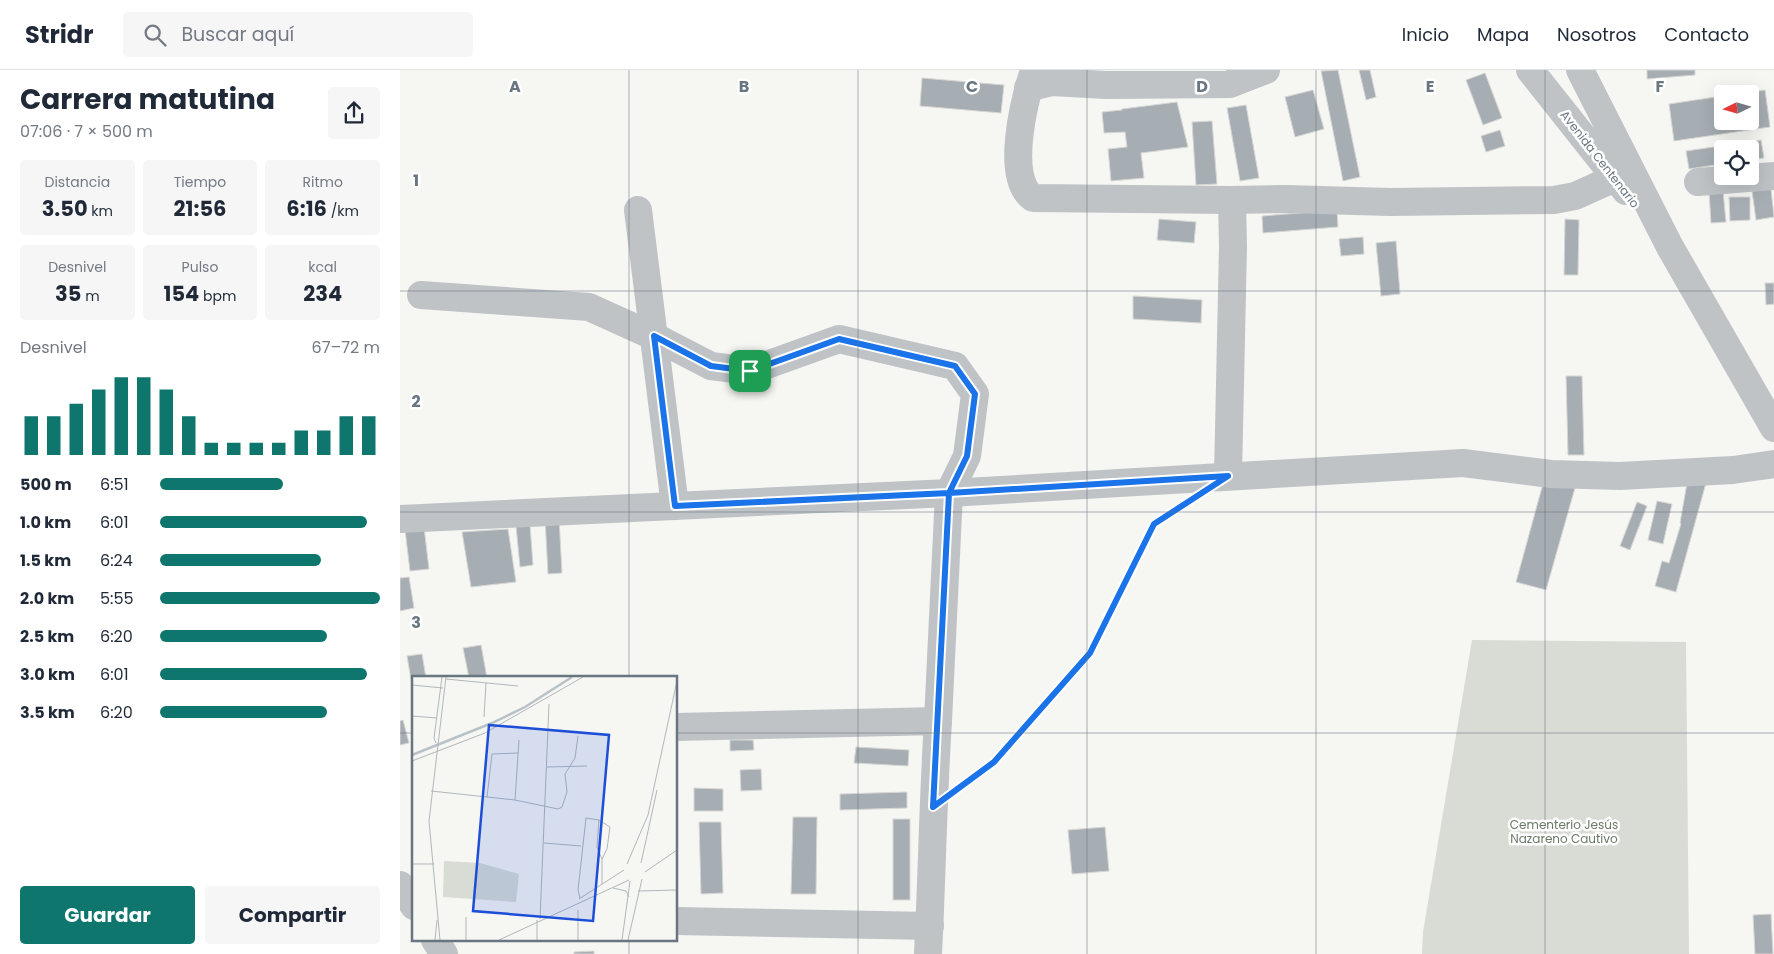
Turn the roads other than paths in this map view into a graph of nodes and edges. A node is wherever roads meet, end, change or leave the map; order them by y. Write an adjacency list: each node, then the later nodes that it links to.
1 (1266, 70): 4 (street)
2 (1530, 70): 6 (street, Avenida Centenario)
3 (1580, 70): 10 (street, Avenida Centenario)
4 (1031, 79): 8 (street)
5 (1774, 176): 7 (street)
6 (1615, 178): 8 (street); 10 (street, Avenida Centenario)
7 (1698, 182)
8 (1232, 200): 15 (street)
9 (638, 210): 12 (street)
10 (1670, 248): 13 (street, Avenida Centenario)
11 (421, 295): 12 (street)
12 (654, 336): 16 (street); 17 (street)
13 (1774, 428)
14 (1774, 464): 15 (street)
15 (1228, 476): 16 (street)
16 (949, 493): 17 (street); 19 (street)
17 (675, 506): 18 (street)
18 (400, 519)
19 (938, 721): 20 (street); 24 (street)
20 (678, 727)
21 (400, 885): 22 (street)
22 (412, 903)
23 (678, 921): 24 (street)
24 (930, 926): 27 (street)
25 (436, 942): 26 (street)
26 (444, 954)
27 (928, 954)

